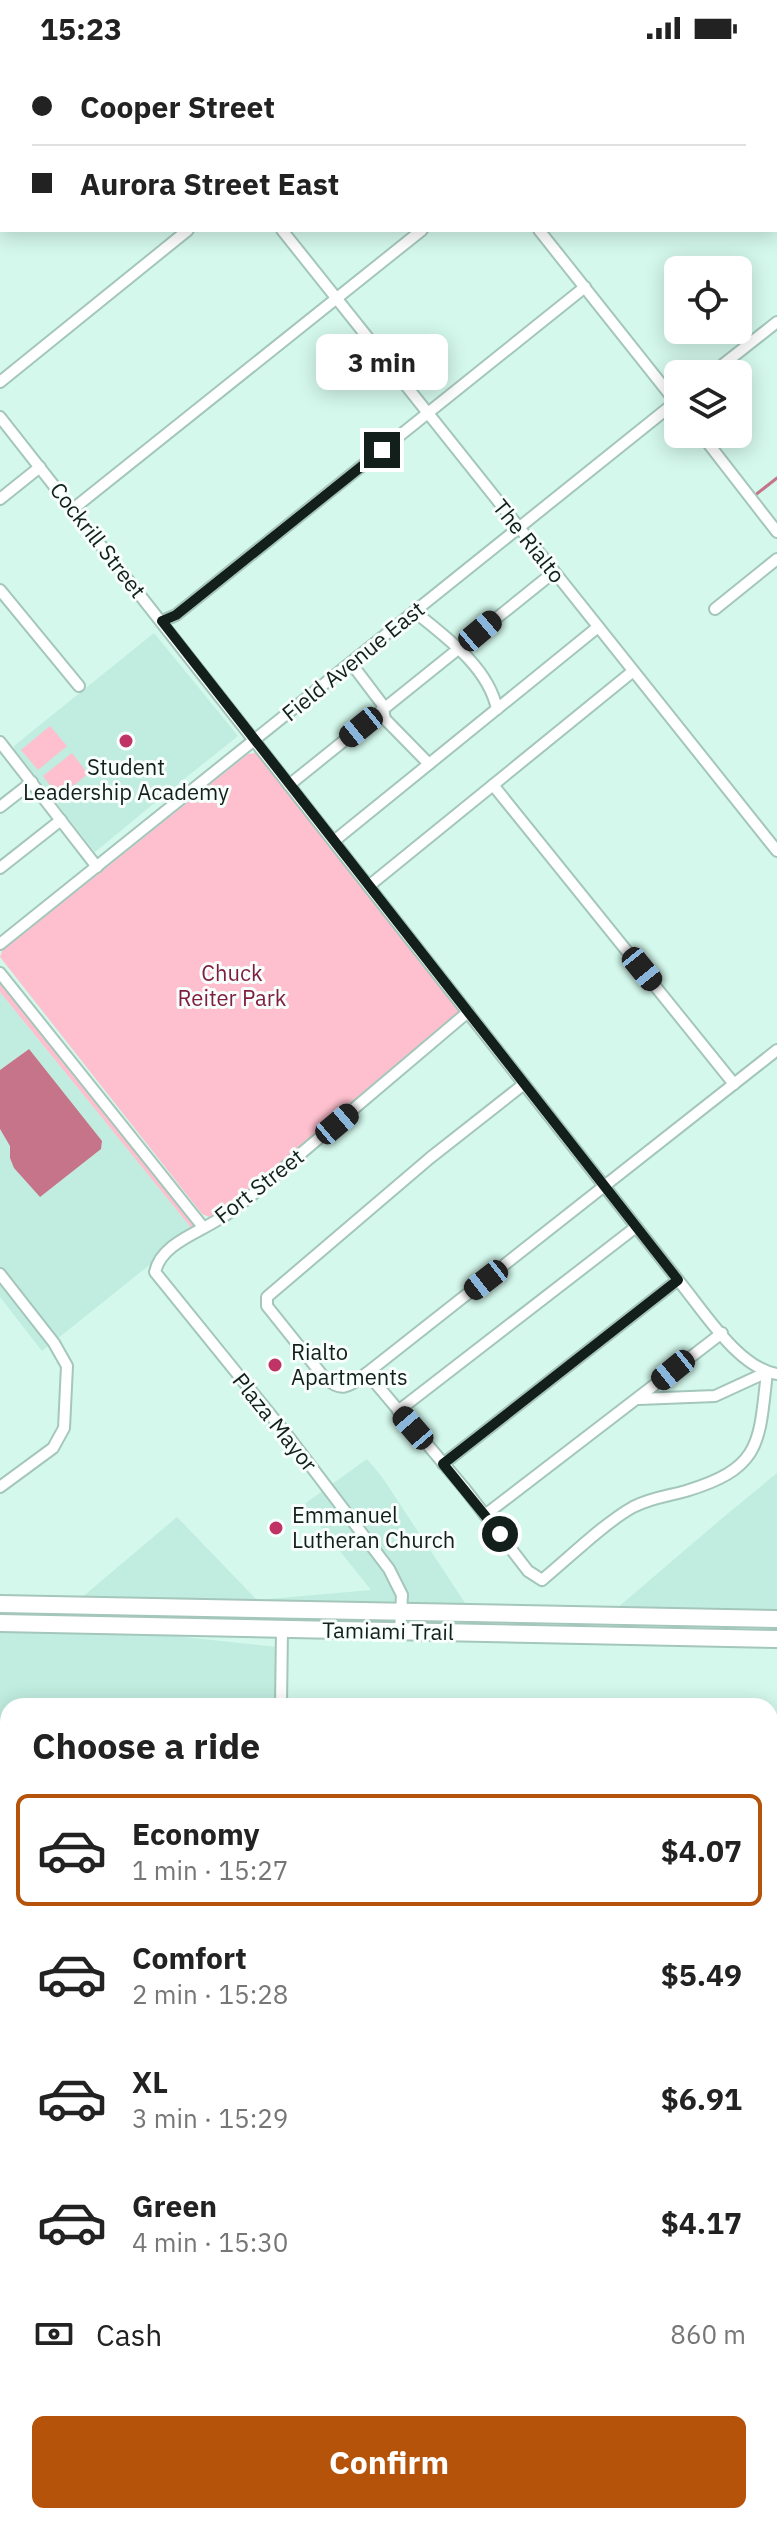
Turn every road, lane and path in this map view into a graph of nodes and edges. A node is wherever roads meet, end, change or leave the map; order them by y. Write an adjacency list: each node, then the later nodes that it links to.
1 (186, 232): 9 (street)
2 (284, 232): 6 (street, The Rialto)
3 (420, 232): 6 (street)
4 (541, 232): 5 (street)
5 (585, 287): 10 (street); 12 (street)
6 (336, 299): 12 (street, The Rialto); 17 (street)
7 (777, 322): 8 (street)
8 (729, 360)
9 (0, 382)
10 (664, 386)
11 (664, 412): 18 (street, Field Avenue East)
12 (427, 414): 18 (street, The Rialto); 25 (street)
13 (0, 417): 15 (street, Cockrill Street)
14 (712, 448): 19 (street)
15 (40, 467): 16 (street); 17 (street, Cockrill Street)
16 (0, 499)
17 (73, 509): 25 (street, Cockrill Street)
18 (518, 529): 21 (street, The Rialto); 24 (street, Field Avenue East)
19 (777, 532)
20 (777, 559): 23 (street)
21 (554, 572): 26 (street, The Rialto); 27 (street)
22 (0, 590): 30 (street)
23 (715, 609)
24 (415, 612): 27 (street); 28 (street, Field Avenue East)
25 (162, 621): 33 (street, Cockrill Street)
26 (598, 627): 29 (street, The Rialto); 32 (street)
27 (460, 648): 31 (street); 32 (street)
28 (351, 663): 31 (street); 33 (street, Field Avenue East)
29 (632, 672): 38 (street); 42 (street, The Rialto)
30 (79, 686)
31 (384, 709): 35 (street); 37 (street)
32 (497, 709): 35 (street)
33 (255, 739): 37 (street, Cockrill Street); 43 (street, Field Avenue East)
34 (0, 742): 36 (street)
35 (429, 764): 41 (street)
36 (32, 782): 39 (street); 40 (street)
37 (289, 785): 41 (street, Cockrill Street)
38 (493, 785): 45 (street); 51 (street)
39 (0, 807)
40 (61, 820): 43 (street); 44 (street)
41 (334, 841): 45 (street, Cockrill Street)
42 (777, 851)
43 (97, 867): 46 (street, Field Avenue East)
44 (0, 868)
45 (370, 885): 48 (street, Cockrill Street)
46 (0, 944)
47 (0, 973): 53 (street)
48 (468, 1012): 50 (street, Cockrill Street); 53 (street, Fort Street)
49 (777, 1050): 51 (street)
50 (524, 1084): 52 (street, Cockrill Street); 59 (street)
51 (734, 1084): 52 (street)
52 (605, 1186): 54 (street, Cockrill Street); 59 (street)
53 (203, 1227): 55 (street, Fort Street)
54 (636, 1227): 57 (street, Cockrill Street); 62 (street)
55 (157, 1261): 67 (street, Plaza Mayor)
56 (0, 1274): 64 (street)
57 (678, 1280): 58 (street, Cockrill Street); 63 (street)
58 (722, 1333): 60 (street, Cockrill Street); 61 (street)
59 (367, 1373): 62 (street)
60 (772, 1373): 61 (street); 65 (street)
61 (637, 1399): 65 (street)
62 (398, 1411): 63 (street)
63 (443, 1464): 65 (street)
64 (0, 1487)
65 (485, 1515)
66 (0, 1604): 67 (main road, Tamiami Trail)
67 (402, 1612): 68 (main road, Tamiami Trail); 71 (street, Plaza Mayor)
68 (777, 1619)
69 (0, 1623): 70 (main road, Tamiami Trail)
70 (282, 1629): 71 (main road, Tamiami Trail); 73 (street)
71 (400, 1631): 72 (main road, Tamiami Trail)
72 (777, 1639)
73 (281, 1698)

